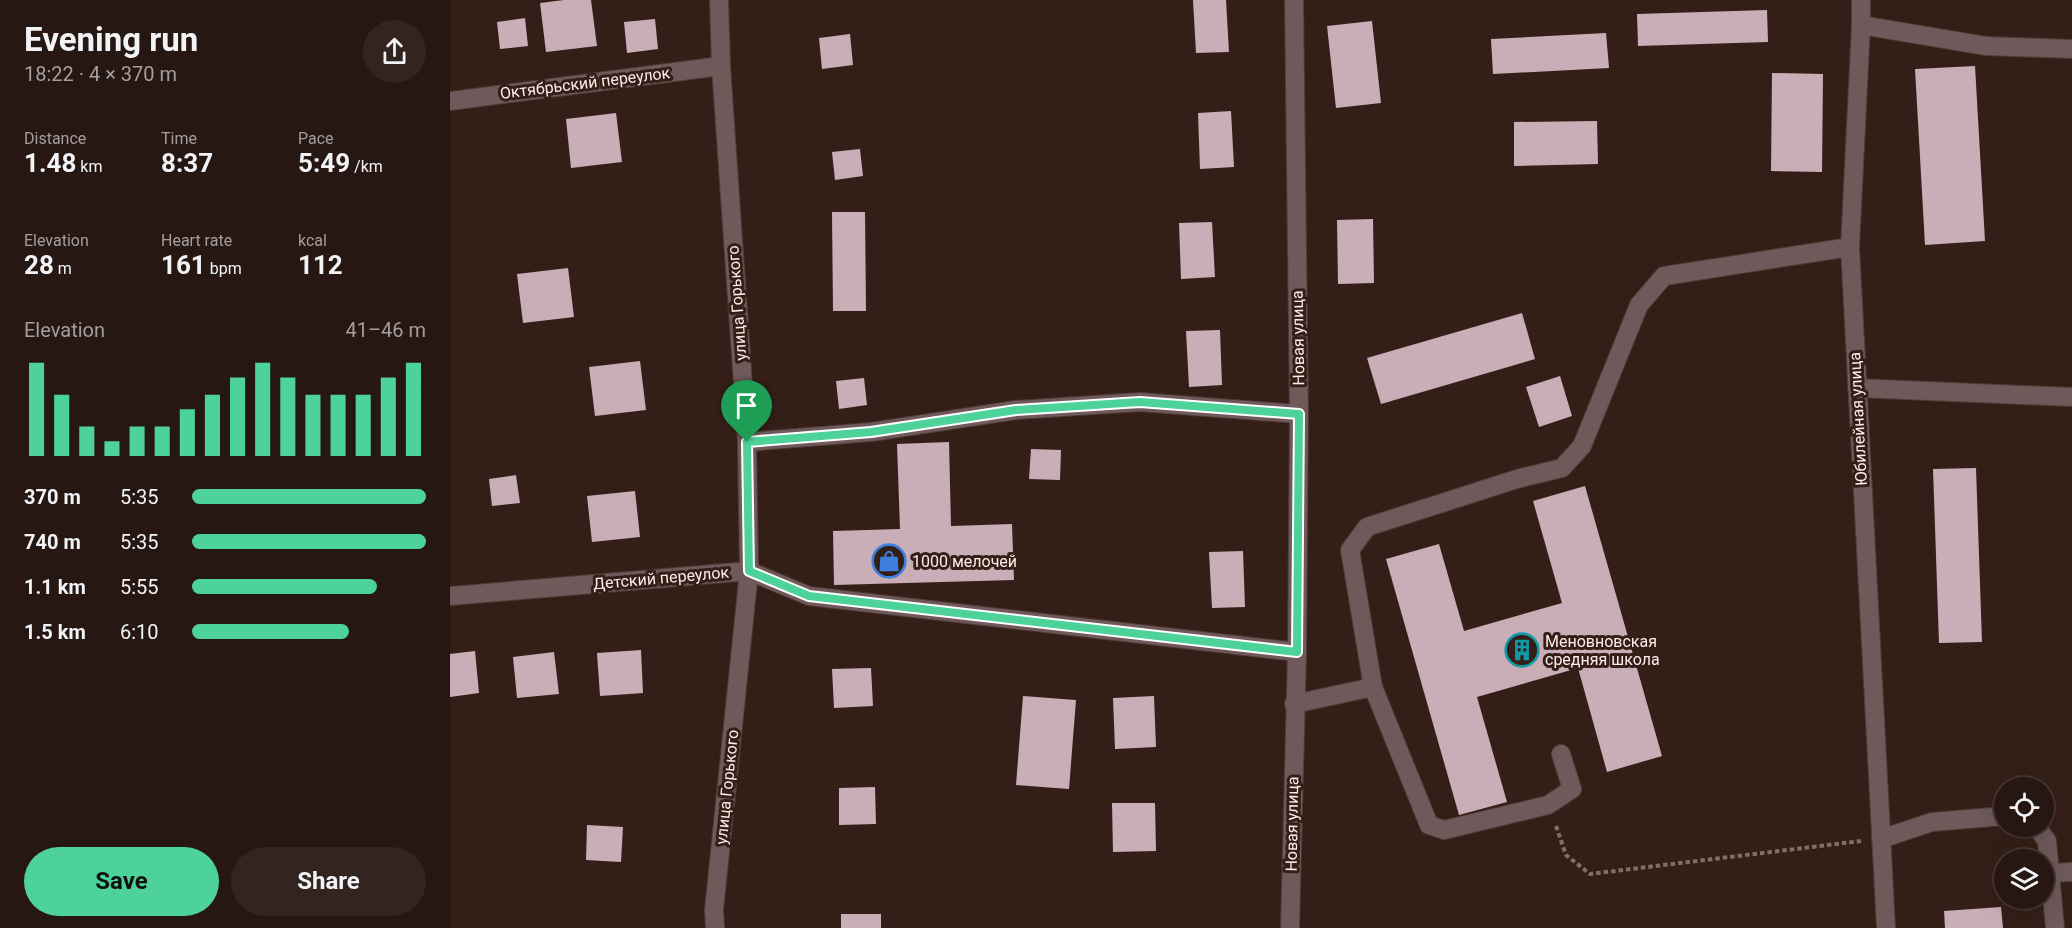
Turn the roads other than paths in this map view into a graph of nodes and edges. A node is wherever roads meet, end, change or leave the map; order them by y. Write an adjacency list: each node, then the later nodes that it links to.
1 (719, 0): 6 (lane, улица Горького)
2 (1294, 0): 11 (lane, Новая улица)
3 (1861, 0): 4 (lane, Юбилейная улица)
4 (1861, 25): 5 (lane); 8 (lane, Юбилейная улица)
5 (2072, 49)
6 (721, 66): 7 (lane, Октябрьский переулок); 12 (lane, улица Горького)
7 (450, 100)
8 (1850, 247): 9 (lane, Юбилейная улица); 16 (lane)
9 (1857, 388): 10 (lane); 20 (lane, Юбилейная улица)
10 (2072, 397)
11 (1299, 414): 12 (lane); 15 (lane, Новая улица)
12 (747, 442): 13 (lane, улица Горького)
13 (749, 571): 14 (lane, Детский переулок); 15 (lane, Детский переулок); 24 (lane, улица Горького)
14 (450, 596)
15 (1297, 652): 17 (lane, Новая улица)
16 (1373, 687): 17 (lane); 18 (lane)
17 (1294, 704): 25 (lane, Новая улица)
18 (1561, 754)
19 (1994, 817): 20 (lane)
20 (1881, 839): 26 (lane, Юбилейная улица)
21 (2072, 872): 22 (lane)
22 (2054, 873)
23 (2054, 909): 27 (lane)
24 (715, 928)
25 (1290, 928)
26 (1886, 928)
27 (2055, 928)

